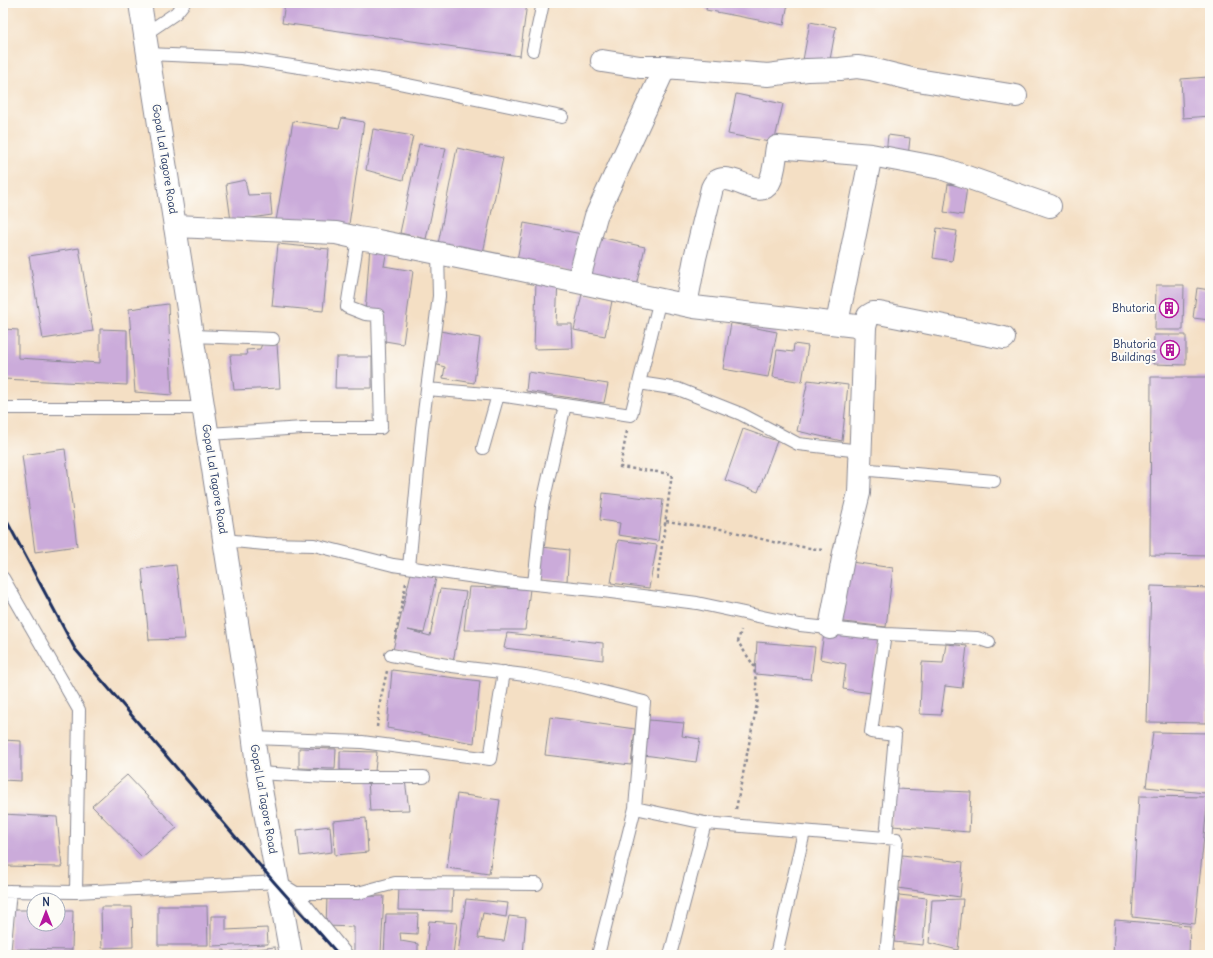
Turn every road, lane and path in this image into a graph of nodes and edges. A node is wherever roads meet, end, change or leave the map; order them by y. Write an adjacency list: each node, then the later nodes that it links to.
1 (140, 3): 4 (street, Gopal Lal Tagore Road)
2 (184, 3): 4 (lane)
3 (543, 3): 5 (lane)
4 (146, 44): 9 (lane); 12 (street, Gopal Lal Tagore Road)
5 (533, 50)
6 (602, 61): 7 (street)
7 (665, 67): 8 (street); 15 (street)
8 (1016, 96)
9 (562, 117)
10 (871, 155): 11 (street); 17 (street); 18 (street)
11 (1050, 206)
12 (175, 226): 13 (street); 20 (street, Gopal Lal Tagore Road)
13 (358, 238): 14 (street); 30 (lane)
14 (438, 252): 15 (street); 24 (lane)
15 (578, 282): 16 (street)
16 (660, 299): 17 (street); 23 (lane)
17 (686, 305): 18 (street)
18 (837, 323): 19 (street)
19 (865, 327): 21 (street); 32 (street)
20 (192, 336): 22 (lane); 28 (street, Gopal Lal Tagore Road)
21 (1004, 338)
22 (273, 339)
23 (639, 383): 29 (lane); 32 (lane)
24 (427, 389): 25 (lane); 37 (lane)
25 (498, 395): 26 (lane); 31 (lane)
26 (565, 406): 29 (lane); 39 (lane)
27 (3, 408): 28 (lane)
28 (203, 408): 30 (street, Gopal Lal Tagore Road)
29 (631, 415): 34 (path)
30 (208, 434): 35 (street, Gopal Lal Tagore Road)
31 (483, 448)
32 (860, 460): 33 (lane); 36 (street)
33 (994, 481)
34 (666, 521): 36 (path); 40 (path)
35 (224, 540): 37 (lane); 47 (street, Gopal Lal Tagore Road)
36 (844, 553): 42 (street)
37 (408, 567): 39 (lane)
38 (3, 578): 58 (lane)
39 (534, 584): 40 (lane)
40 (655, 598): 41 (lane)
41 (744, 613): 42 (lane); 52 (path)
42 (830, 628): 43 (lane)
43 (885, 634): 44 (lane); 54 (lane)
44 (989, 642)
45 (391, 655): 46 (lane)
46 (504, 672): 47 (lane); 50 (lane)
47 (253, 738): 48 (street, Gopal Lal Tagore Road)
48 (258, 773): 49 (lane); 56 (street, Gopal Lal Tagore Road)
49 (424, 778)
50 (635, 808): 51 (lane); 62 (lane)
51 (705, 823): 52 (lane); 63 (lane)
52 (733, 826): 53 (lane)
53 (804, 832): 54 (lane); 64 (lane)
54 (886, 838): 65 (lane)
55 (537, 884): 56 (lane)
56 (287, 888): 58 (lane); 60 (street, Gopal Lal Tagore Road); 61 (lane)
57 (7, 891): 58 (lane); 59 (lane)
58 (76, 892)
59 (4, 955)
60 (291, 955)
61 (347, 955)
62 (598, 955)
63 (670, 955)
64 (776, 955)
65 (886, 955)

